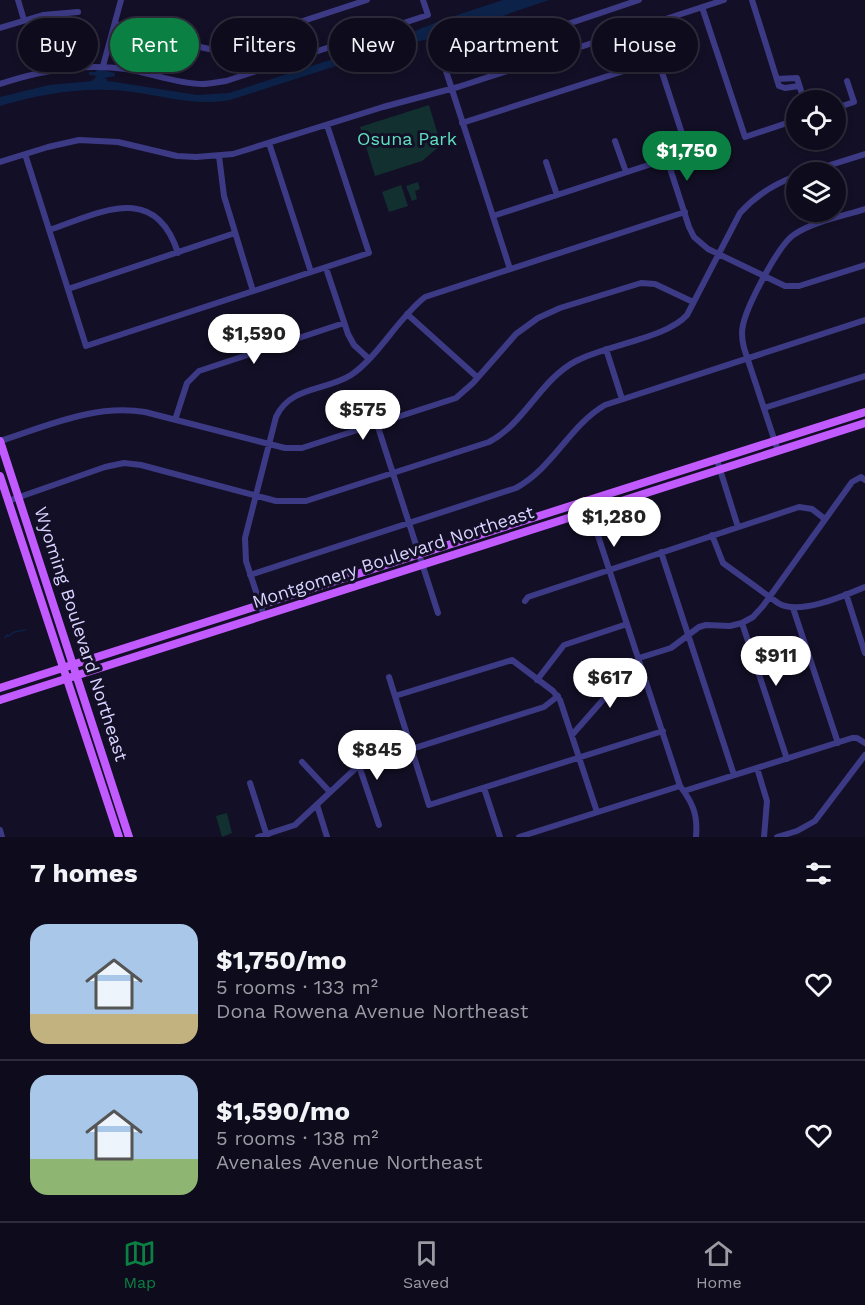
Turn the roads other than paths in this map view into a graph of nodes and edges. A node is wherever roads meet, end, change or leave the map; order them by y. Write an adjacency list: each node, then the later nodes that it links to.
1 (18, 0): 10 (street)
2 (121, 0): 12 (street)
3 (367, 0): 16 (street)
4 (423, 0): 17 (street)
5 (639, 0): 20 (street)
6 (724, 0): 8 (street)
7 (752, 0): 21 (street)
8 (702, 7): 20 (street); 24 (street)
9 (78, 12): 11 (street)
10 (23, 18)
11 (32, 18)
12 (116, 18)
13 (18, 22): 14 (street)
14 (0, 28)
15 (110, 42): 17 (street)
16 (199, 47)
17 (103, 66): 19 (street)
18 (847, 81): 22 (street)
19 (0, 84)
20 (452, 89): 23 (street); 25 (street)
21 (800, 90)
22 (846, 105)
23 (462, 123): 31 (street); 40 (street)
24 (786, 123)
25 (327, 125): 27 (street); 46 (street)
26 (615, 141): 35 (street)
27 (269, 143): 30 (street); 48 (street)
28 (25, 154): 30 (street); 32 (street); 41 (street)
29 (865, 154): 34 (street)
30 (219, 156): 42 (street)
31 (667, 159): 35 (street); 39 (street)
32 (0, 162)
33 (546, 162): 37 (street)
34 (840, 162)
35 (626, 172): 37 (street)
36 (786, 180): 44 (street)
37 (557, 195): 40 (street)
38 (865, 209): 49 (street)
39 (684, 212): 44 (street); 47 (street)
40 (493, 216): 47 (street)
41 (49, 230): 43 (street); 50 (street)
42 (235, 233): 43 (street); 51 (street)
43 (178, 253): 50 (street)
44 (718, 254): 49 (street); 52 (street)
45 (865, 265): 49 (street)
46 (326, 267): 48 (street); 55 (street)
47 (510, 269): 53 (street)
48 (311, 272): 51 (street)
49 (765, 278): 58 (street)
50 (68, 289): 51 (street)
51 (253, 291)
52 (693, 302): 56 (street); 60 (street)
53 (407, 314): 57 (street); 60 (street)
54 (865, 320): 58 (street)
55 (344, 323): 57 (street); 64 (street)
56 (606, 349): 61 (street); 73 (street)
57 (368, 358): 69 (street)
58 (748, 358): 61 (street); 62 (street)
59 (865, 376): 62 (street)
60 (477, 377): 66 (street)
61 (622, 399): 82 (street)
62 (764, 408): 68 (street)
63 (865, 412): 68 (main road, Montgomery Boulevard Northeast)
64 (175, 420): 67 (street); 69 (street)
65 (865, 423): 70 (main road, Montgomery Boulevard Northeast)
66 (377, 424): 69 (street); 73 (street)
67 (0, 441): 76 (main road, Wyoming Boulevard Northeast)
68 (774, 441): 70 (street); 71 (main road, Montgomery Boulevard Northeast)
69 (269, 445): 77 (street)
70 (778, 451): 72 (main road, Montgomery Boulevard Northeast)
71 (717, 460): 72 (street); 79 (main road, Montgomery Boulevard Northeast)
72 (720, 470): 80 (main road, Montgomery Boulevard Northeast); 83 (street)
73 (393, 474): 77 (street); 82 (street)
74 (0, 476): 78 (main road, Wyoming Boulevard Northeast)
75 (865, 480): 81 (street)
76 (19, 495): 77 (street); 78 (street); 103 (main road, Wyoming Boulevard Northeast)
77 (255, 496): 89 (street)
78 (8, 501): 104 (main road, Wyoming Boulevard Northeast)
79 (587, 502): 80 (street); 86 (main road, Montgomery Boulevard Northeast)
80 (591, 512): 87 (main road, Montgomery Boulevard Northeast); 88 (street)
81 (825, 519): 83 (street); 92 (street)
82 (409, 524): 86 (street); 89 (street)
83 (738, 526): 84 (street)
84 (712, 535): 85 (street); 92 (street)
85 (661, 552): 88 (street); 100 (street)
86 (419, 555): 87 (street); 94 (main road, Montgomery Boulevard Northeast)
87 (423, 565): 96 (street); 97 (main road, Montgomery Boulevard Northeast)
88 (609, 570): 93 (street); 99 (street)
89 (250, 575): 94 (street)
90 (865, 587): 91 (street)
91 (846, 594): 95 (street); 101 (street)
92 (770, 596): 95 (street); 98 (street)
93 (525, 601)
94 (261, 606): 97 (street); 103 (main road, Montgomery Boulevard Northeast)
95 (793, 608): 119 (street)
96 (438, 613)
97 (264, 616): 106 (main road, Montgomery Boulevard Northeast)
98 (742, 623): 100 (street); 124 (street)
99 (627, 624): 102 (street); 109 (street)
100 (688, 634): 102 (street); 128 (street)
101 (865, 653)
102 (639, 658): 105 (street)
103 (74, 665): 104 (main road, Montgomery Boulevard Northeast); 106 (main road, Wyoming Boulevard Northeast)
104 (62, 668): 108 (main road, Wyoming Boulevard Northeast); 110 (main road, Montgomery Boulevard Northeast)
105 (644, 675): 116 (street); 117 (street)
106 (77, 676): 108 (main road, Montgomery Boulevard Northeast); 141 (main road, Wyoming Boulevard Northeast)
107 (389, 676): 113 (street)
108 (66, 680): 115 (main road, Montgomery Boulevard Northeast); 140 (main road, Wyoming Boulevard Northeast)
109 (537, 680): 113 (street); 114 (street)
110 (9, 685): 111 (main road, Montgomery Boulevard Northeast); 112 (main road)
111 (0, 688)
112 (0, 694)
113 (395, 696): 121 (street)
114 (558, 696): 117 (street); 121 (street)
115 (0, 700)
116 (663, 731): 123 (street); 131 (street)
117 (572, 735): 123 (street)
118 (865, 742): 119 (street)
119 (838, 743): 124 (street)
120 (352, 745): 126 (street)
121 (411, 748): 126 (street); 130 (street)
122 (865, 754): 137 (street)
123 (580, 758): 130 (street); 134 (street)
124 (787, 759): 127 (street)
125 (302, 762): 132 (street)
126 (360, 766): 132 (street); 135 (street)
127 (758, 768): 128 (street); 147 (street)
128 (734, 775): 131 (street)
129 (250, 783): 138 (street)
130 (484, 788): 144 (street)
131 (682, 789): 134 (street); 146 (street)
132 (330, 792): 133 (street)
133 (317, 805): 138 (street); 143 (street)
134 (597, 812): 145 (street)
135 (379, 825)
136 (0, 830): 139 (street)
137 (798, 834): 148 (street)
138 (267, 836): 142 (street)
139 (2, 837)
140 (119, 837)
141 (129, 837)
142 (258, 837)
143 (327, 837)
144 (500, 837)
145 (519, 837)
146 (696, 837)
147 (764, 837)
148 (777, 837)

